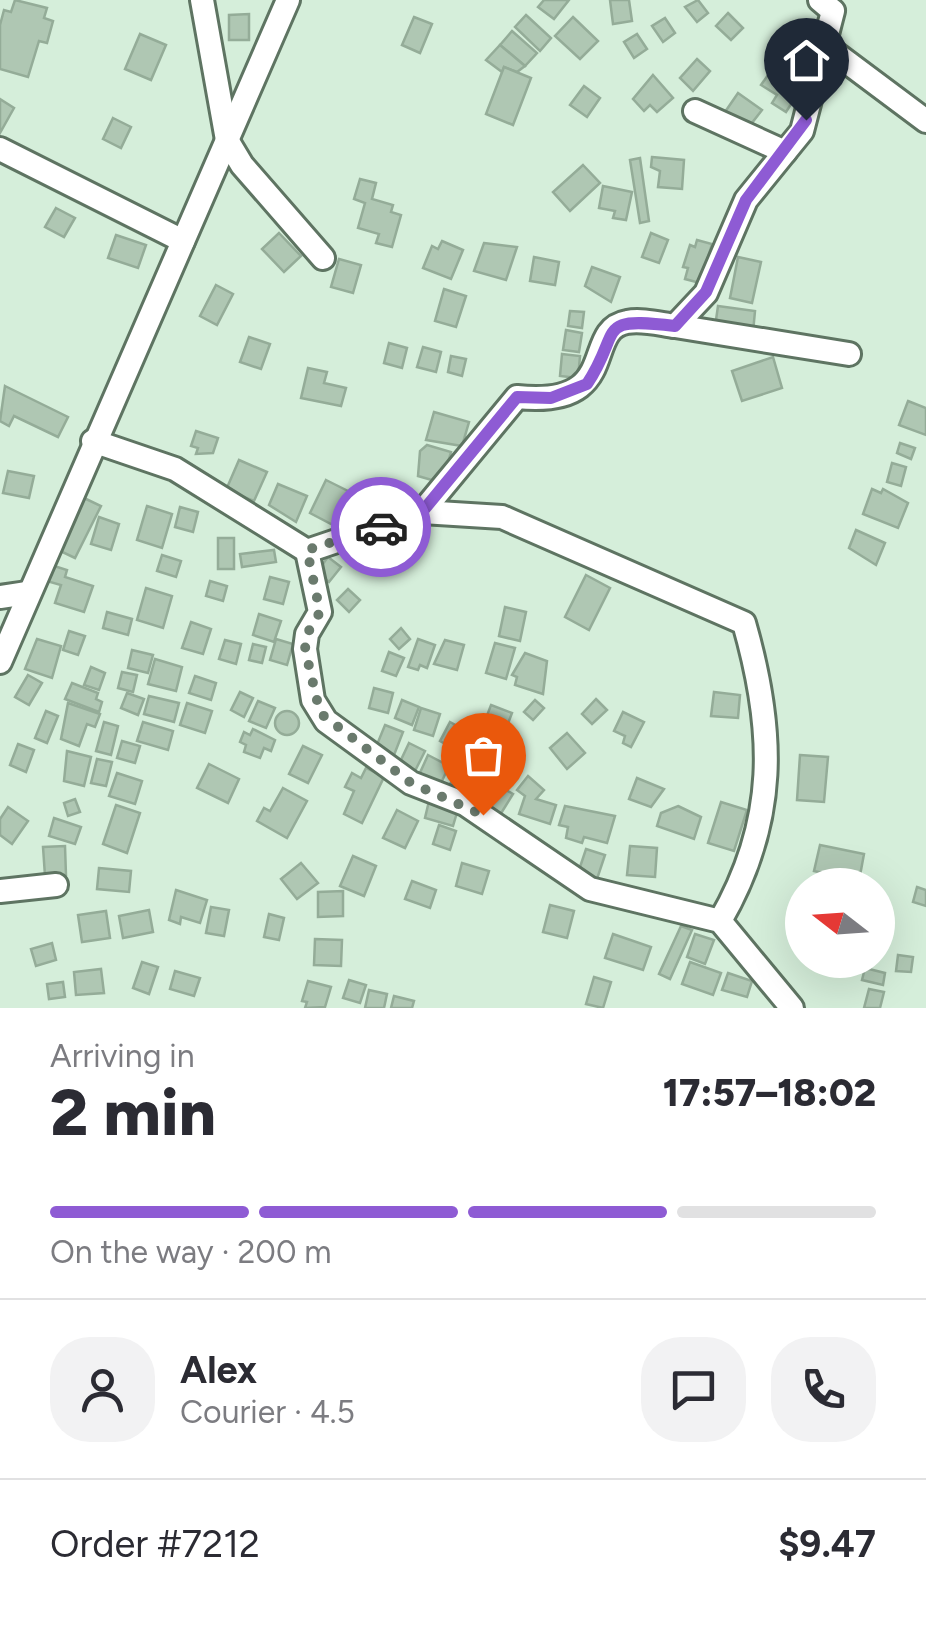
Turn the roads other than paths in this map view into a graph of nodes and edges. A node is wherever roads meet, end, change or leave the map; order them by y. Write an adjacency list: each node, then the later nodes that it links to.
1 (202, 0): 7 (street)
2 (288, 0): 7 (street)
3 (820, 0): 4 (street)
4 (826, 47): 6 (street); 9 (street)
5 (695, 111): 9 (street)
6 (926, 121)
7 (227, 140): 10 (street); 11 (street)
8 (0, 149): 10 (street)
9 (786, 152): 12 (street)
10 (183, 242): 14 (street)
11 (323, 258)
12 (675, 326): 13 (street); 15 (street)
13 (849, 354)
14 (93, 441): 16 (street); 17 (street)
15 (422, 512): 16 (street); 22 (street)
16 (307, 550): 22 (street)
17 (27, 593): 18 (street); 19 (street)
18 (0, 597)
19 (0, 662)
20 (56, 884): 21 (street)
21 (0, 890)
22 (720, 921): 23 (street)
23 (792, 1008)

